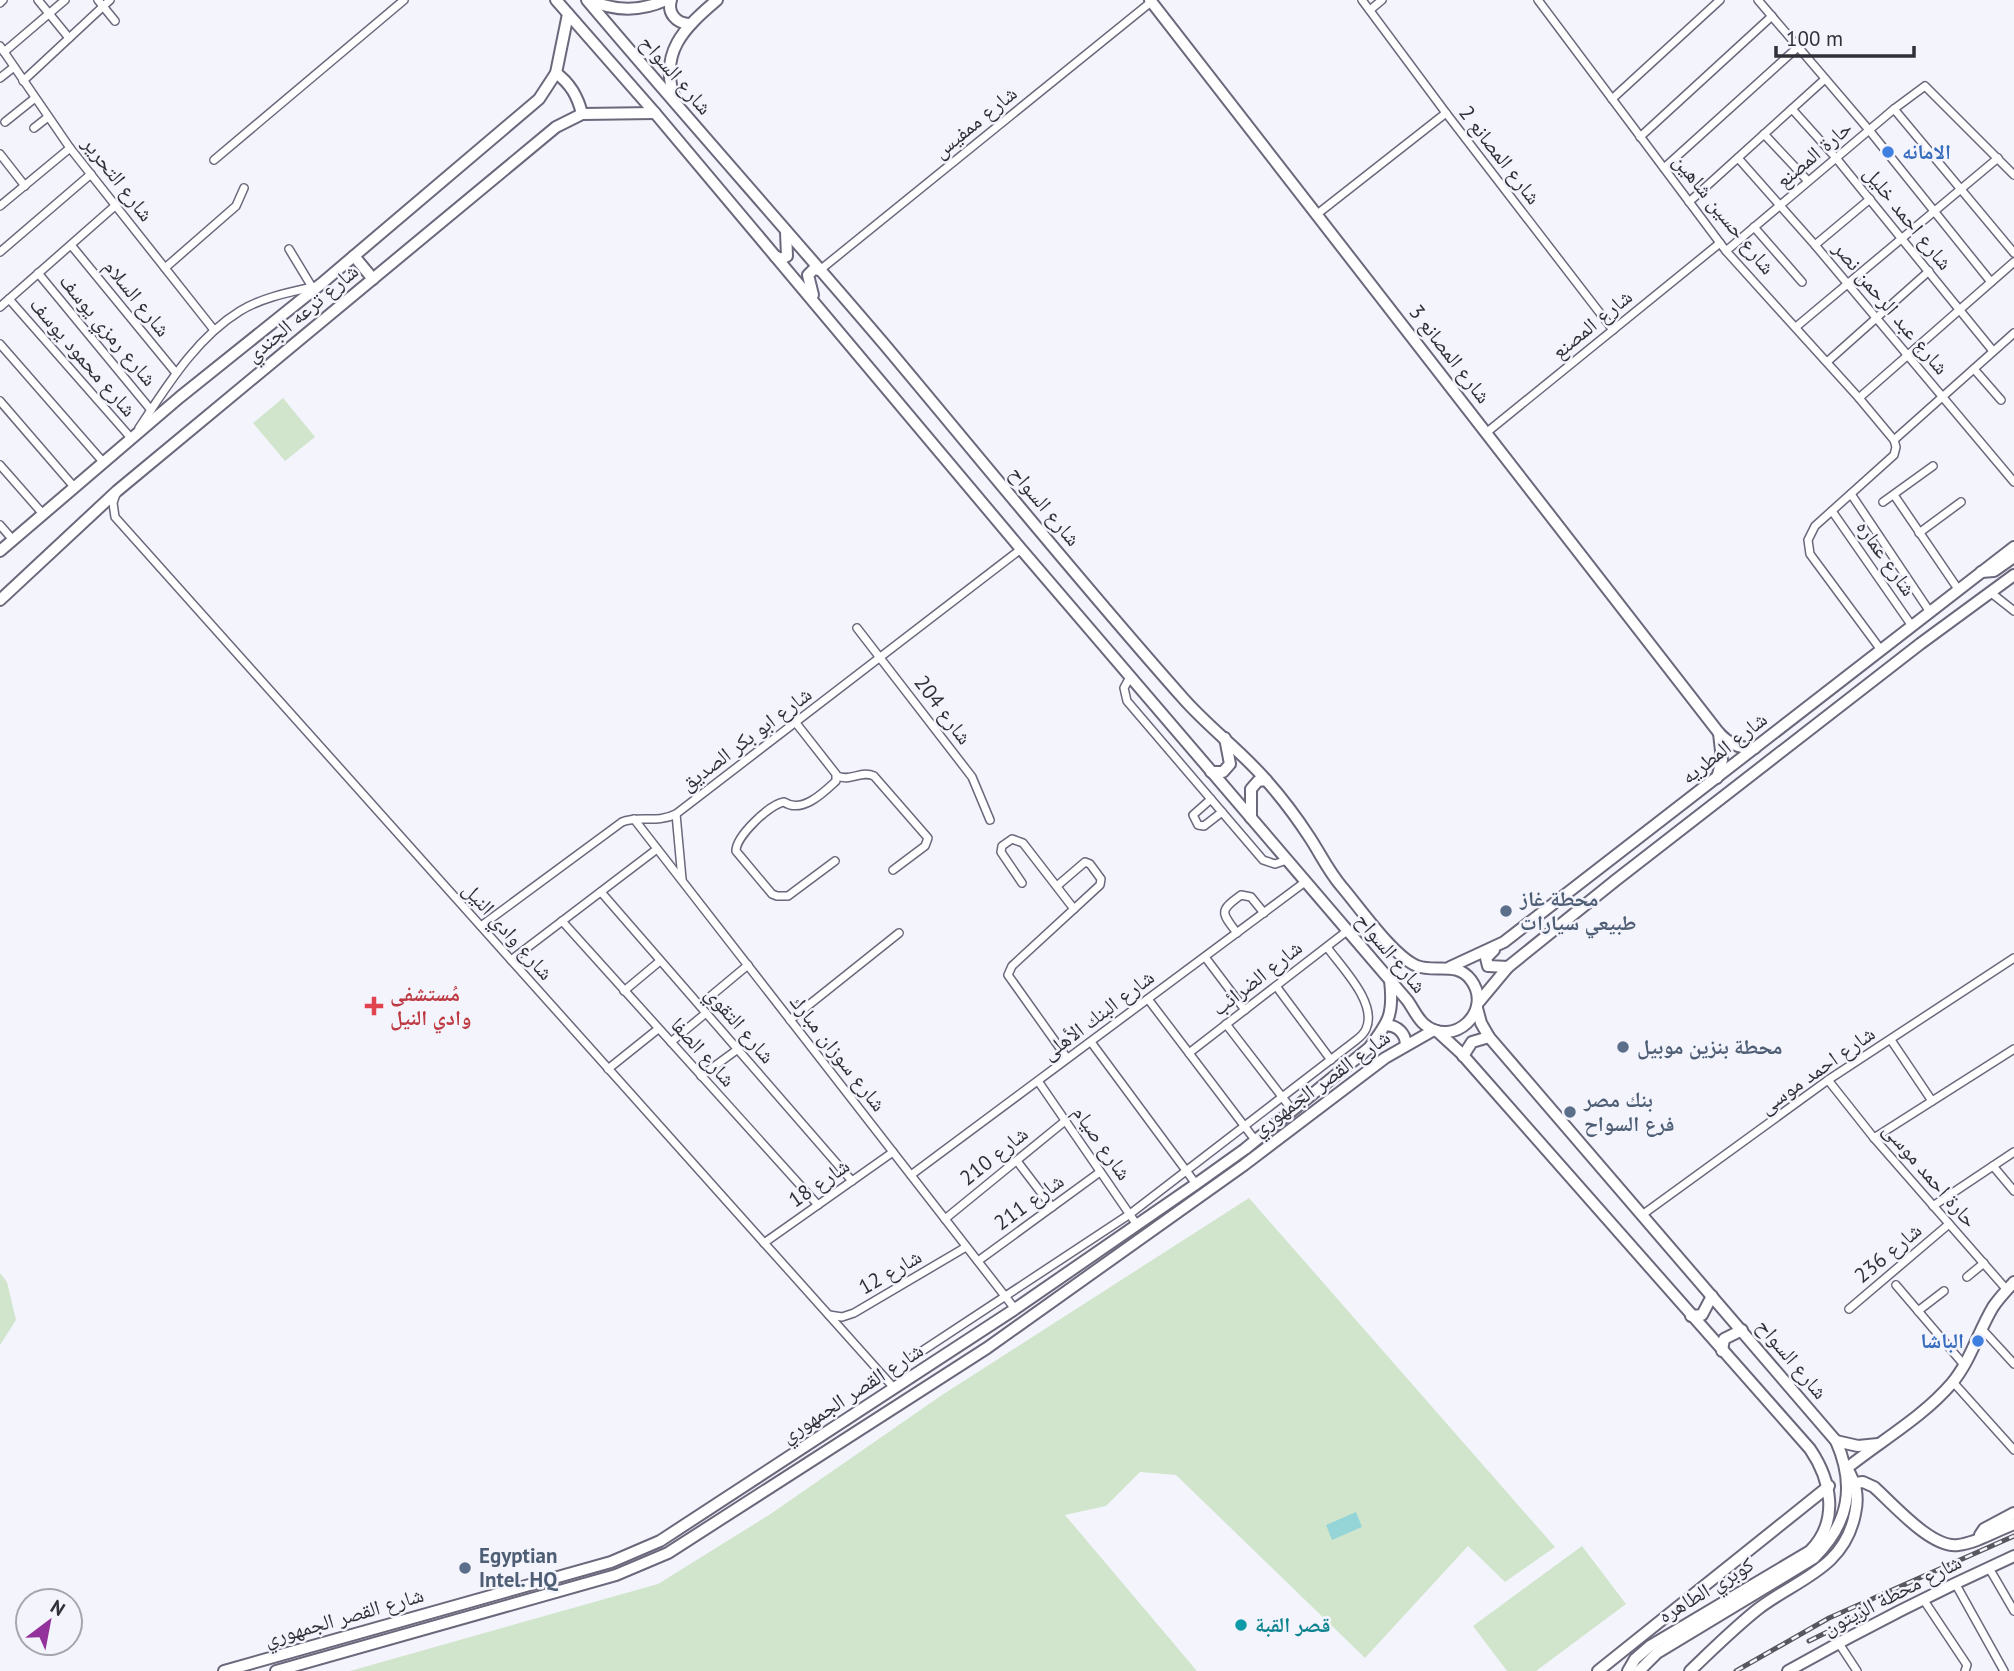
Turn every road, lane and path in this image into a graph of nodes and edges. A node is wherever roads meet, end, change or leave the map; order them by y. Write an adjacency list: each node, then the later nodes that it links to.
1 (38, 0): 17 (street)
2 (65, 0): 17 (street)
3 (110, 0): 15 (street)
4 (404, 0): 49 (street)
5 (556, 0): 18 (main road, شارع السواح)
6 (588, 0): 7 (main road); 32 (main road, شارع السواح)
7 (668, 0): 21 (main road)
8 (717, 0): 21 (main road)
9 (1362, 0): 16 (street, شارع المصانع 2)
10 (1382, 0): 16 (street)
11 (1538, 0): 31 (street, شارع حسين شاهين)
12 (1720, 0): 31 (street)
13 (1758, 0): 19 (street)
14 (1151, 1): 63 (main road, شارع المصانع 3); 78 (street, شارع ممفيس)
15 (100, 3): 20 (street); 22 (street)
16 (1370, 10): 36 (street, شارع المصانع 2)
17 (49, 14): 22 (street); 24 (street)
18 (568, 14): 26 (main road, شارع ترعه الجندي); 35 (main road, شارع السواح)
19 (1772, 16): 23 (street); 43 (street)
20 (115, 21)
21 (689, 24): 32 (main road)
22 (69, 38): 29 (street)
23 (1798, 47): 28 (street); 50 (street)
24 (2, 49): 25 (street, شارع التحرير)
25 (14, 67): 27 (street); 29 (street, شارع التحرير)
26 (556, 73): 37 (main road); 74 (main road, شارع ترعه الجندي)
27 (0, 78)
28 (1825, 79): 33 (street); 41 (street)
29 (23, 81): 30 (street, شارع التحرير)
30 (35, 98): 38 (street, شارع التحرير); 39 (street)
31 (1612, 99): 43 (street, شارع حسين شاهين)
32 (677, 105): 65 (main road, شارع السواح)
33 (1792, 109): 42 (street); 47 (street, شارع احمد خليل)
34 (1894, 109): 41 (street, حارة المصنع); 48 (street, حارة المصنع); 56 (street)
35 (655, 113): 37 (main road, شارع ترعه الجندي); 75 (main road, شارع السواح)
36 (1446, 113): 63 (street); 93 (street, شارع المصانع 2)
37 (582, 114): 81 (main road, شارع ترعه الجندي)
38 (48, 117): 40 (street); 44 (street, شارع التحرير)
39 (5, 122)
40 (34, 128)
41 (1869, 130): 47 (street, حارة المصنع); 62 (street)
42 (1764, 134): 46 (street); 53 (street)
43 (1640, 137): 50 (street, شارع حسين شاهين)
44 (70, 148): 51 (street, شارع التحرير); 54 (street)
45 (0, 154): 54 (street)
46 (1738, 158): 58 (street); 60 (street, شارع عبد الرحمن نصر)
47 (1836, 158): 53 (street, حارة المصنع); 57 (street, شارع احمد خليل)
48 (1998, 158): 52 (street); 56 (street)
49 (214, 160)
50 (1664, 168): 58 (street, شارع حسين شاهين)
51 (91, 174): 59 (street, شارع التحرير); 72 (street)
52 (2014, 175)
53 (1808, 181): 60 (street, حارة المصنع)
54 (25, 186): 61 (street)
55 (244, 188): 77 (street)
56 (1961, 189): 62 (street); 73 (street)
57 (1870, 199): 66 (street, شارع احمد خليل); 69 (street)
58 (1689, 202): 67 (street, شارع حسين شاهين)
59 (116, 205): 68 (street); 77 (street, شارع التحرير)
60 (1780, 205): 64 (street, حارة المصنع); 69 (street, شارع عبد الرحمن نصر)
61 (0, 206)
62 (1934, 212): 66 (street); 83 (street)
63 (1316, 215): 106 (main road, شارع المصانع 3)
64 (1754, 227): 71 (street, حارة المصنع); 82 (street)
65 (786, 230): 75 (main road); 78 (main road, شارع السواح)
66 (1902, 237): 79 (street, شارع احمد خليل); 84 (street)
67 (1720, 243): 71 (street, شارع حسين شاهين); 93 (street, شارع المصنع)
68 (71, 245): 80 (street); 100 (street, شارع السلام)
69 (1815, 245): 84 (street, شارع عبد الرحمن نصر)
70 (289, 249): 85 (street)
71 (1726, 251): 91 (street, شارع حسين شاهين)
72 (0, 252)
73 (2014, 253)
74 (354, 256): 81 (main road); 85 (main road, شارع ترعه الجندي)
75 (775, 256): 87 (main road, شارع السواح)
76 (2014, 262): 83 (street)
77 (165, 268): 92 (street, شارع التحرير)
78 (820, 270): 87 (main road); 142 (main road, شارع السواح)
79 (1929, 271): 89 (street, شارع احمد خليل); 90 (street)
80 (38, 273): 86 (street); 105 (street, شارع رمزي يوسف)
81 (373, 279): 114 (main road, شارع ترعه الجندي)
82 (1802, 282)
83 (1991, 282): 89 (street)
84 (1847, 284): 90 (street, شارع عبد الرحمن نصر); 91 (street)
85 (317, 286): 92 (street); 107 (main road, شارع ترعه الجندي)
86 (9, 299): 88 (street); 107 (street, شارع محمود يوسف)
87 (816, 304): 125 (main road, شارع السواح)
88 (0, 307)
89 (1959, 309): 96 (street, شارع احمد خليل); 97 (street)
90 (1875, 317): 97 (street, شارع عبد الرحمن نصر); 98 (street)
91 (1796, 327): 98 (street, شارع حسين شاهين)
92 (214, 330): 100 (street)
93 (1613, 330): 106 (street, شارع المصنع)
94 (2014, 333): 96 (street)
95 (0, 344): 109 (street)
96 (1993, 351): 99 (street)
97 (1907, 355): 101 (street, شارع عبد الرحمن نصر); 102 (street)
98 (1827, 362): 102 (street, شارع حسين شاهين)
99 (1973, 369): 101 (street); 103 (street)
100 (176, 373): 105 (street)
101 (1942, 396): 108 (street); 112 (street, شارع عبد الرحمن نصر)
102 (1859, 398): 108 (street, شارع حسين شاهين)
103 (2001, 400)
104 (0, 401): 113 (street)
105 (151, 410): 107 (street)
106 (1486, 433): 141 (main road, شارع المصانع 3)
107 (133, 437): 109 (main road, شارع ترعه الجندي)
108 (1894, 440): 115 (street)
109 (104, 463): 113 (main road, شارع ترعه الجندي)
110 (0, 465): 120 (street)
111 (1933, 466): 116 (street)
112 (2014, 482)
113 (75, 488): 120 (main road, شارع ترعه الجندي)
114 (117, 491): 132 (main road, شارع ترعه الجندي); 166 (street, شارع وادي النيل)
115 (1851, 494): 119 (street); 134 (street)
116 (1894, 495): 117 (street); 122 (street)
117 (1883, 502)
118 (1961, 502): 122 (street)
119 (1832, 511): 135 (street, شارع عماره); 137 (street)
120 (43, 514): 123 (main road, شارع ترعه الجندي)
121 (0, 525): 123 (street)
122 (1920, 533): 130 (street)
123 (13, 540): 126 (main road, شارع ترعه الجندي)
124 (2014, 547): 128 (main road, شارع المطريه)
125 (1021, 549): 138 (street, شارع ابو بكر الصديق); 139 (main road, شارع السواح)
126 (0, 551)
127 (2014, 557): 128 (main road)
128 (1981, 572): 130 (main road, شارع المطريه)
129 (2014, 575): 131 (main road, شارع المطريه)
130 (1958, 589): 134 (main road, شارع المطريه)
131 (1990, 592): 133 (street); 178 (main road, شارع المطريه)
132 (0, 600)
133 (2014, 611)
134 (1930, 612): 135 (main road, شارع المطريه)
135 (1912, 626): 137 (main road, شارع المطريه)
136 (857, 628): 138 (street, شارع 204)
137 (1881, 650): 143 (main road, شارع المطريه)
138 (881, 658): 140 (street, شارع ابو بكر الصديق); 153 (street, شارع 204)
139 (1130, 677): 144 (main road, شارع السواح); 148 (street)
140 (796, 723): 145 (street); 150 (street, شارع ابو بكر الصديق)
141 (1718, 733): 143 (main road, شارع المصانع 3); 146 (main road)
142 (1225, 738): 144 (main road); 147 (main road, شارع السواح)
143 (1755, 748): 146 (main road, شارع المطريه)
144 (1211, 772): 151 (main road, شارع السواح)
145 (837, 776): 156 (street); 157 (street)
146 (1717, 778): 170 (main road, شارع المطريه)
147 (1266, 780): 151 (main road); 177 (main road, شارع السواح)
148 (1211, 799): 149 (street); 149 (street)
149 (1222, 812): 155 (street)
150 (676, 814): 152 (street, شارع ابو بكر الصديق); 158 (street)
151 (1251, 818): 155 (main road, شارع السواح)
152 (634, 819): 154 (street, شارع سوزان مبارك); 166 (street, شارع ابو بكر الصديق)
153 (990, 820)
154 (657, 849): 158 (street, شارع سوزان مبارك); 162 (street)
155 (1287, 860): 159 (main road, شارع السواح)
156 (835, 861)
157 (893, 870)
158 (682, 880): 176 (street, شارع سوزان مبارك)
159 (1306, 882): 164 (street, شارع البنك الأهلى); 167 (main road, شارع السواح)
160 (1022, 883): 161 (street)
161 (1057, 886): 163 (street); 163 (street)
162 (601, 892): 165 (street); 175 (street, شارع التقوي)
163 (1074, 909): 201 (street)
164 (1264, 913): 169 (street, شارع البنك الأهلى); 169 (street)
165 (562, 921): 174 (street); 181 (street, شارع الصفا)
166 (481, 926): 174 (street, شارع وادي النيل)
167 (1347, 931): 171 (street, شارع الضرائب); 179 (main road, شارع السواح)
168 (899, 933): 187 (street)
169 (1237, 933): 172 (street, شارع البنك الأهلى)
170 (1499, 946): 177 (main road, شارع المطريه); 178 (main road)
171 (1327, 947): 180 (street, شارع الضرائب); 202 (street)
172 (1205, 957): 182 (street, شارع البنك الأهلى); 185 (street)
173 (2014, 958): 193 (street, شارع احمد موسى)
174 (511, 960): 203 (street, شارع وادي النيل)
175 (660, 961): 181 (street); 183 (street, شارع التقوي)
176 (748, 965): 183 (street); 187 (street, شارع سوزان مبارك)
177 (1450, 967): 184 (main road, شارع السواح)
178 (1508, 967): 184 (main road, شارع المطريه)
179 (1390, 980): 189 (main road, شارع القصر الجمهوري); 191 (main road, شارع السواح)
180 (1276, 986): 185 (street, شارع الضرائب); 202 (street)
181 (624, 991): 190 (street, شارع الصفا)
182 (1148, 999): 195 (street, شارع البنك الأهلى); 199 (street)
183 (699, 1005): 186 (street, شارع التقوي)
184 (1478, 1005): 191 (main road); 192 (main road, شارع السواح)
185 (1245, 1010): 188 (street, شارع الضرائب)
186 (706, 1013): 194 (street); 197 (street, شارع التقوي)
187 (790, 1020): 214 (street, شارع سوزان مبارك)
188 (1226, 1024): 199 (street, شارع الضرائب); 207 (street)
189 (1387, 1025): 196 (main road); 209 (main road, شارع القصر الجمهوري)
190 (658, 1028): 194 (street, شارع الصفا); 203 (street)
191 (1436, 1031): 196 (main road, شارع القصر الجمهوري); 200 (main road, شارع السواح)
192 (1489, 1037): 200 (main road); 228 (main road, شارع السواح)
193 (1891, 1040): 205 (street, شارع احمد موسى); 208 (street)
194 (671, 1042): 204 (street, شارع الصفا)
195 (1091, 1042): 201 (street, شارع البنك الأهلى); 218 (street)
196 (1406, 1044): 271 (main road, شارع القصر الجمهوري)
197 (738, 1049): 204 (street); 221 (street, شارع التقوي)
198 (2014, 1049): 208 (street)
199 (1189, 1053): 211 (street)
200 (1463, 1056): 246 (main road, شارع السواح)
201 (1067, 1058): 206 (street, شارع البنك الأهلى)
202 (1331, 1060): 207 (street)
203 (608, 1069): 232 (street, شارع وادي النيل)
204 (701, 1076): 224 (street, شارع الصفا)
205 (1828, 1080): 212 (street, حارة احمد موسى); 228 (street, شارع احمد موسى)
206 (1038, 1081): 210 (street, شارع صيام); 220 (street, شارع البنك الأهلى)
207 (1283, 1097): 209 (street); 211 (street)
208 (1932, 1101): 212 (street)
209 (1293, 1111): 213 (main road, شارع القصر الجمهوري)
210 (1065, 1121): 216 (street, شارع 210); 219 (street, شارع صيام)
211 (1244, 1127): 213 (street); 218 (street)
212 (1874, 1138): 225 (street, حارة احمد موسى)
213 (1255, 1140): 222 (main road, شارع القصر الجمهوري)
214 (893, 1152): 220 (street, شارع سوزان مبارك); 221 (street, شارع 18)
215 (2014, 1152): 217 (street)
216 (1017, 1161): 226 (street); 229 (street, شارع 210)
217 (1993, 1166): 223 (street); 225 (street)
218 (1186, 1171): 222 (street); 227 (street)
219 (1100, 1172): 226 (street, شارع 211); 227 (street, شارع صيام)
220 (911, 1175): 229 (street, شارع سوزان مبارك)
221 (852, 1181): 224 (street, شارع 18)
222 (1196, 1184): 230 (main road, شارع القصر الجمهوري)
223 (2014, 1191)
224 (818, 1205): 232 (street, شارع 18)
225 (1933, 1206): 231 (street, حارة احمد موسى)
226 (1052, 1207): 234 (street, شارع 211)
227 (1130, 1214): 230 (street, شارع صيام); 240 (street)
228 (1642, 1215): 241 (main road, شارع السواح)
229 (945, 1219): 233 (street, شارع سوزان مبارك)
230 (1138, 1224): 243 (main road, شارع القصر الجمهوري)
231 (1949, 1224): 235 (street, حارة احمد موسى); 242 (street, شارع 236)
232 (764, 1243): 245 (street, شارع وادي النيل)
233 (966, 1247): 234 (street, شارع سوزان مبارك); 245 (street, شارع 12)
234 (978, 1261): 240 (street, شارع سوزان مبارك)
235 (1984, 1263): 236 (street); 238 (street, حارة احمد موسى)
236 (1967, 1278)
237 (1896, 1285): 244 (street)
238 (2011, 1289): 247 (main road)
239 (1944, 1291): 244 (street)
240 (1006, 1296): 243 (street, شارع سوزان مبارك); 250 (street)
241 (1712, 1296): 246 (main road); 248 (main road, شارع السواح)
242 (1849, 1308)
243 (1015, 1309): 254 (main road, شارع القصر الجمهوري)
244 (1918, 1311): 252 (street)
245 (829, 1315): 254 (street, شارع وادي النيل)
246 (1691, 1316): 249 (main road, شارع السواح)
247 (1982, 1329): 251 (street); 252 (main road)
248 (1742, 1330): 249 (main road); 255 (main road, شارع السواح)
249 (1722, 1351): 260 (main road, شارع السواح)
250 (910, 1359)
251 (2014, 1364)
252 (1965, 1366): 253 (main road)
253 (1953, 1382): 256 (main road); 257 (street)
254 (894, 1388): 268 (main road, شارع القصر الجمهوري)
255 (1836, 1441): 256 (main road); 258 (main road, شارع السواح)
256 (1881, 1443): 258 (main road)
257 (2014, 1450)
258 (1847, 1468): 259 (main road); 264 (main road, شارع السواح)
259 (1855, 1483): 263 (main road); 276 (main road)
260 (1829, 1486): 264 (main road, شارع السواح); 275 (main road)
261 (2014, 1513): 263 (main road, شارع محطة الزيتون)
262 (2014, 1524): 263 (main road)
263 (1976, 1539)
264 (1812, 1555): 281 (main road, كوبري الطاهره); 282 (main road, كوبري الطاهره)
265 (2014, 1556): 266 (main road, شارع محطة الزيتون)
266 (1989, 1567): 267 (main road, شارع محطة الزيتون); 272 (street)
267 (1955, 1583): 269 (main road, شارع محطة الزيتون); 288 (street)
268 (496, 1594): 270 (main road, شارع القصر الجمهوري); 271 (main road)
269 (1923, 1599): 274 (main road, شارع محطة الزيتون); 287 (street)
270 (472, 1601): 273 (main road); 277 (main road, شارع القصر الجمهوري)
271 (501, 1607): 273 (main road, شارع القصر الجمهوري)
272 (2014, 1611)
273 (477, 1614): 278 (main road, شارع القصر الجمهوري)
274 (1838, 1642): 285 (main road, شارع محطة الزيتون); 286 (street)
275 (1623, 1650): 279 (main road); 280 (main road)
276 (1709, 1653): 283 (main road); 284 (main road)
277 (224, 1671)
278 (276, 1671)
279 (1598, 1671)
280 (1622, 1671)
281 (1628, 1671)
282 (1639, 1671)
283 (1683, 1671)
284 (1690, 1671)
285 (1788, 1671)
286 (1857, 1671)
287 (1964, 1671)
288 (2004, 1671)

